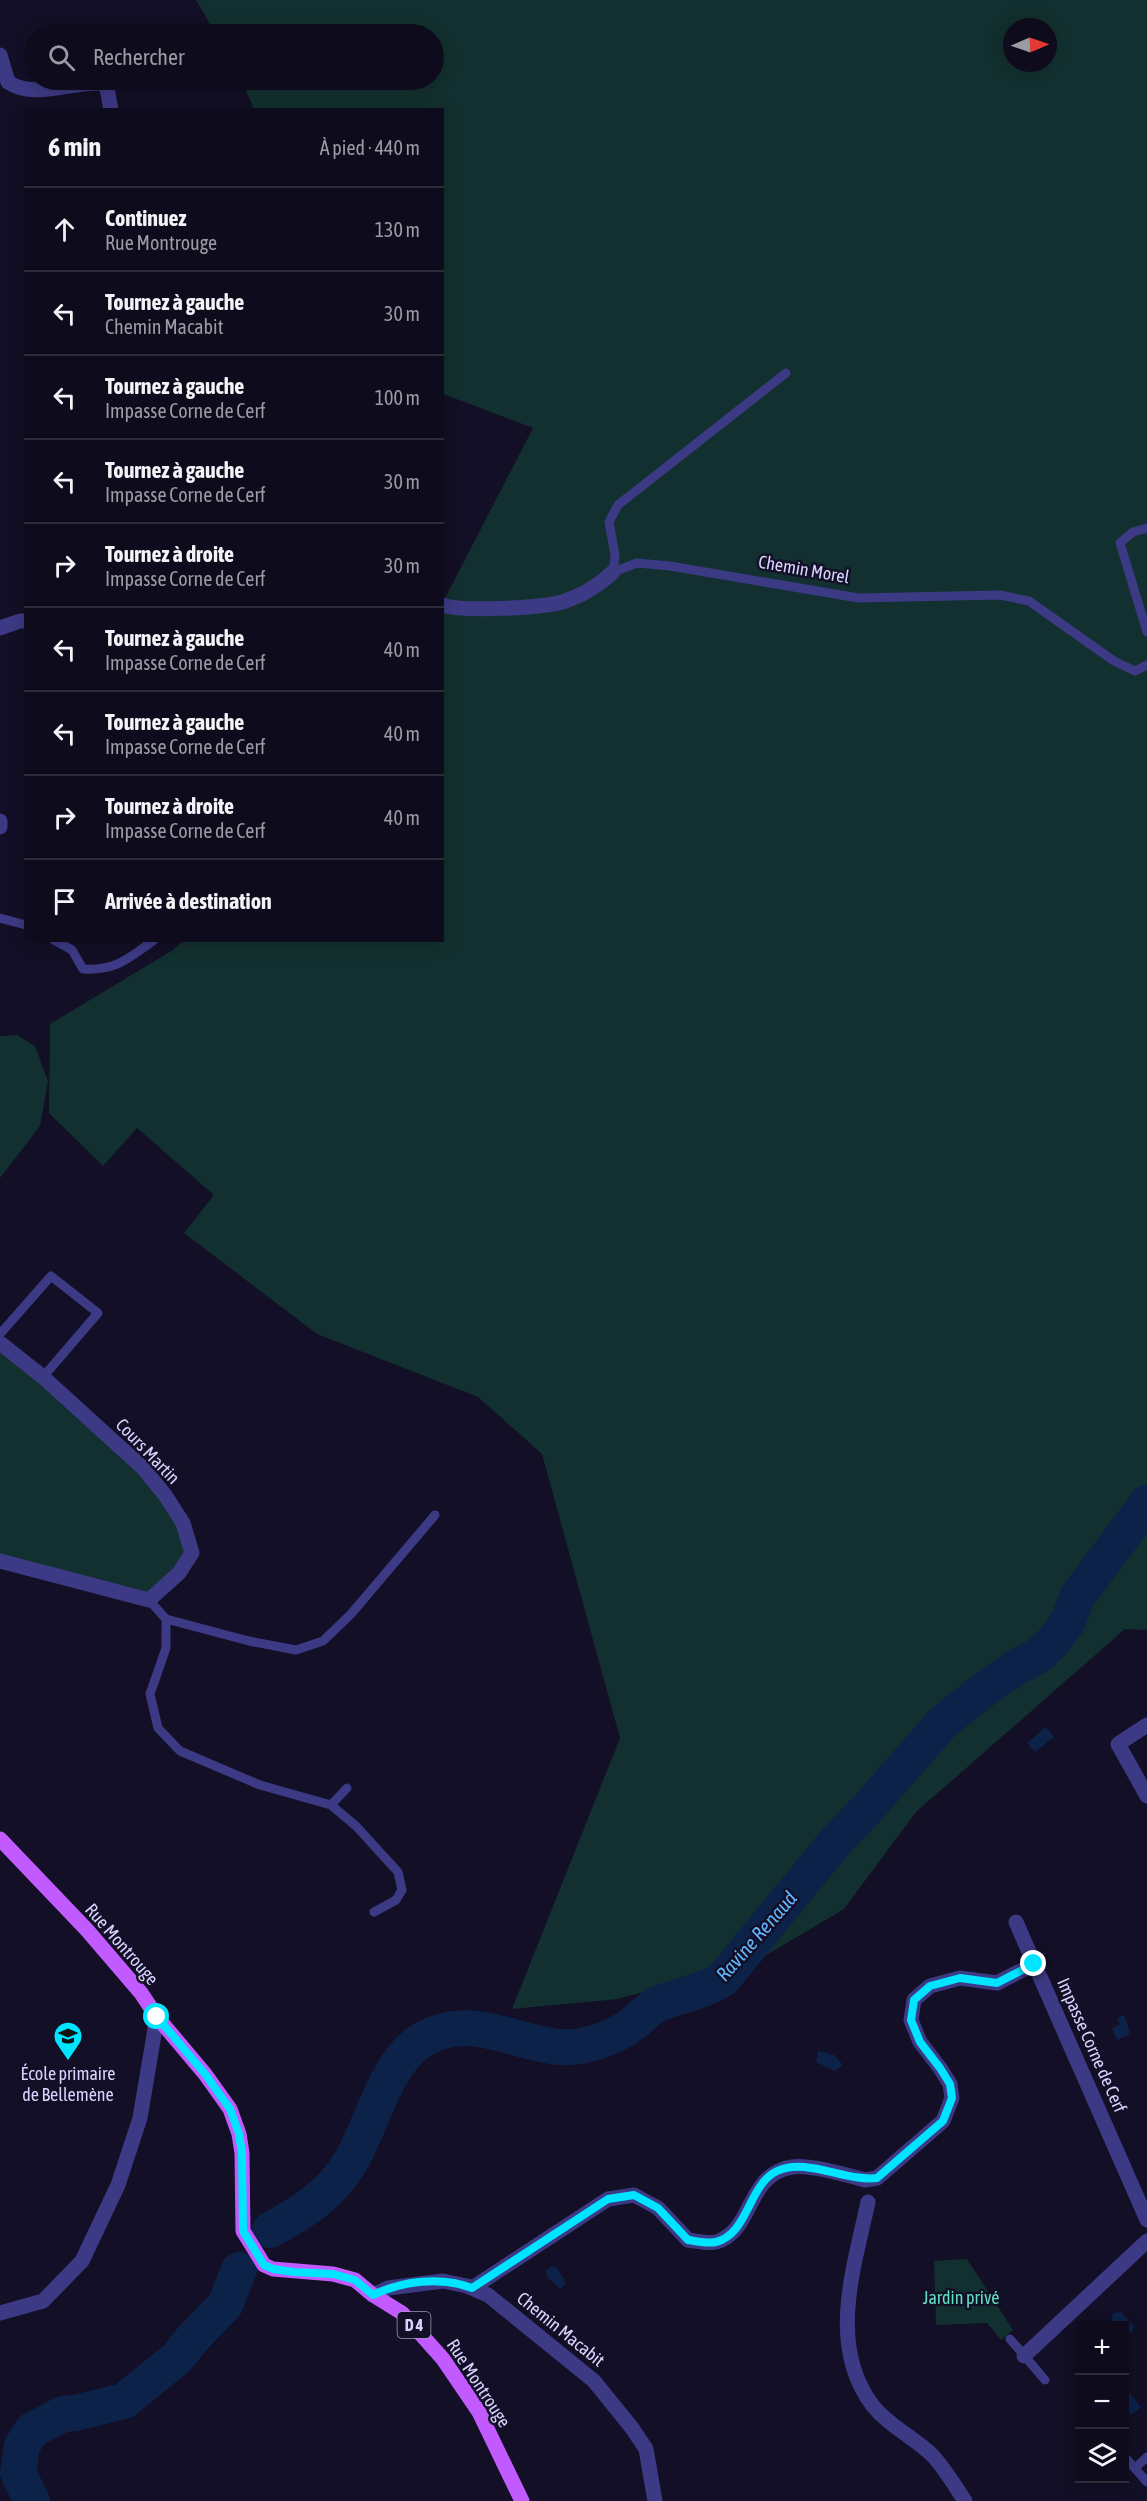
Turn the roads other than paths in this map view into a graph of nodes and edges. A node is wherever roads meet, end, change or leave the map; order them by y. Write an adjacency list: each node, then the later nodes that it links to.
1 (0, 55): 2 (street)
2 (24, 90)
3 (107, 90): 4 (street)
4 (111, 108)
5 (786, 373): 7 (lane)
6 (1147, 528): 11 (lane)
7 (613, 572): 8 (street, Chemin Morel); 12 (lane, Chemin Morel)
8 (444, 606)
9 (24, 621): 10 (street)
10 (0, 628)
11 (1147, 632)
12 (1147, 665)
13 (0, 821): 14 (street)
14 (0, 827)
15 (0, 918): 16 (lane)
16 (24, 925)
17 (58, 942): 18 (lane)
18 (152, 942)
19 (0, 1334): 21 (lane)
20 (0, 1343): 21 (street, Cours Martin)
21 (44, 1377): 24 (street, Cours Martin)
22 (435, 1515): 25 (lane)
23 (0, 1561): 24 (street)
24 (149, 1600): 25 (lane)
25 (166, 1619): 29 (lane)
26 (1147, 1725): 28 (street)
27 (347, 1788): 29 (lane)
28 (1147, 1796)
29 (331, 1805): 31 (lane)
30 (0, 1839): 34 (main road, Rue Montrouge / D 4)
31 (374, 1912)
32 (1016, 1922): 33 (street)
33 (1034, 1964): 36 (street, Impasse Corne de Cerf); 38 (street, Impasse Corne de Cerf)
34 (157, 2017): 39 (main road, Rue Montrouge / D 4); 40 (street)
35 (868, 2202): 50 (street)
36 (1147, 2220)
37 (1147, 2241): 42 (street)
38 (472, 2288): 39 (street, Chemin Macabit); 49 (street, Chemin Macabit)
39 (373, 2295): 48 (main road, Rue Montrouge / D 4)
40 (0, 2313)
41 (1010, 2339): 42 (lane)
42 (1024, 2356): 43 (lane)
43 (1045, 2380)
44 (1147, 2457): 46 (lane)
45 (1129, 2461): 46 (lane)
46 (1135, 2468): 47 (lane)
47 (1147, 2482)
48 (522, 2501)
49 (655, 2501)
50 (965, 2501)

